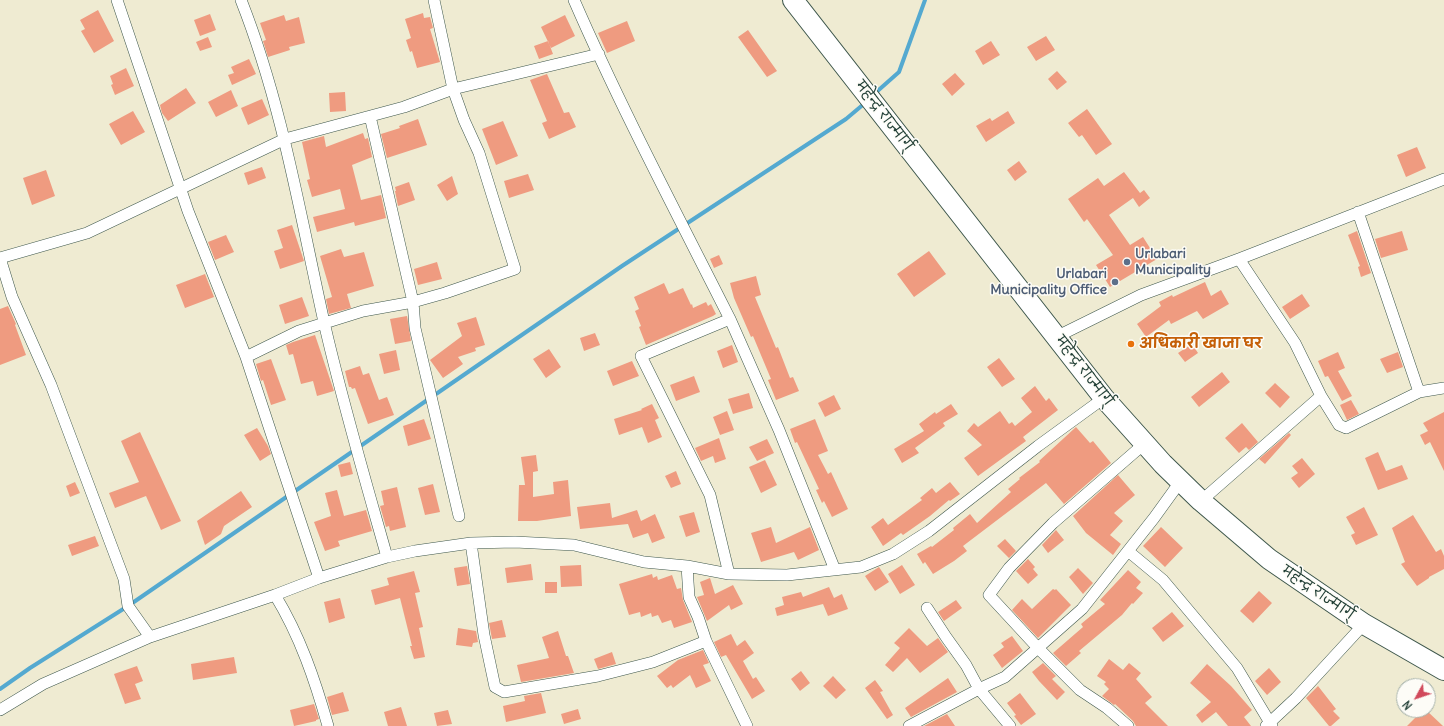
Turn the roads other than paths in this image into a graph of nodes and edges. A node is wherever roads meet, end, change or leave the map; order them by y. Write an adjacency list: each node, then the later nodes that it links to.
1 (117, 0): 11 (street)
2 (240, 0): 9 (street)
3 (434, 0): 7 (street)
4 (574, 0): 6 (street)
5 (793, 0): 18 (highway, महेन्द्र राज्मार्ग्)
6 (598, 54): 7 (street); 16 (street)
7 (453, 88): 8 (street); 15 (street)
8 (370, 116): 9 (street); 15 (street)
9 (285, 139): 11 (street); 17 (street)
10 (1444, 179): 12 (street)
11 (180, 189): 13 (street); 19 (street)
12 (1358, 212): 14 (street); 21 (street)
13 (0, 258): 38 (street)
14 (1239, 259): 18 (street); 22 (street)
15 (413, 302): 17 (street); 27 (street)
16 (730, 319): 32 (street); 33 (street)
17 (325, 323): 19 (street); 30 (street)
18 (1056, 336): 23 (highway, महेन्द्र राज्मार्ग्)
19 (246, 357): 34 (street)
20 (1444, 388): 21 (street)
21 (1419, 392): 22 (street)
22 (1322, 396): 26 (street)
23 (1104, 398): 24 (highway, महेन्द्र राज्मार्ग्); 32 (street)
24 (1144, 444): 25 (highway, महेन्द्र राज्मार्ग्); 40 (street)
25 (1180, 482): 26 (highway, महेन्द्र राज्मार्ग्); 29 (street)
26 (1201, 501): 37 (highway, महेन्द्र राज्मार्ग्)
27 (459, 516)
28 (471, 543): 30 (street); 31 (street); 39 (street)
29 (1128, 551): 40 (street); 44 (street)
30 (387, 557): 34 (street)
31 (687, 566): 33 (street); 39 (street)
32 (835, 570): 33 (street)
33 (729, 574)
34 (319, 578): 35 (street)
35 (275, 595): 38 (street); 45 (street)
36 (927, 608): 42 (street)
37 (1364, 624): 41 (highway, महेन्द्र राज्मार्ग्); 44 (street)
38 (150, 637): 43 (street)
39 (706, 642): 46 (street)
40 (1038, 648): 42 (street); 49 (street)
41 (1444, 670)
42 (979, 689): 47 (street); 48 (street)
43 (0, 710)
44 (1269, 725)
45 (328, 726)
46 (747, 726)
47 (909, 726)
48 (1010, 726)
49 (1128, 726)

